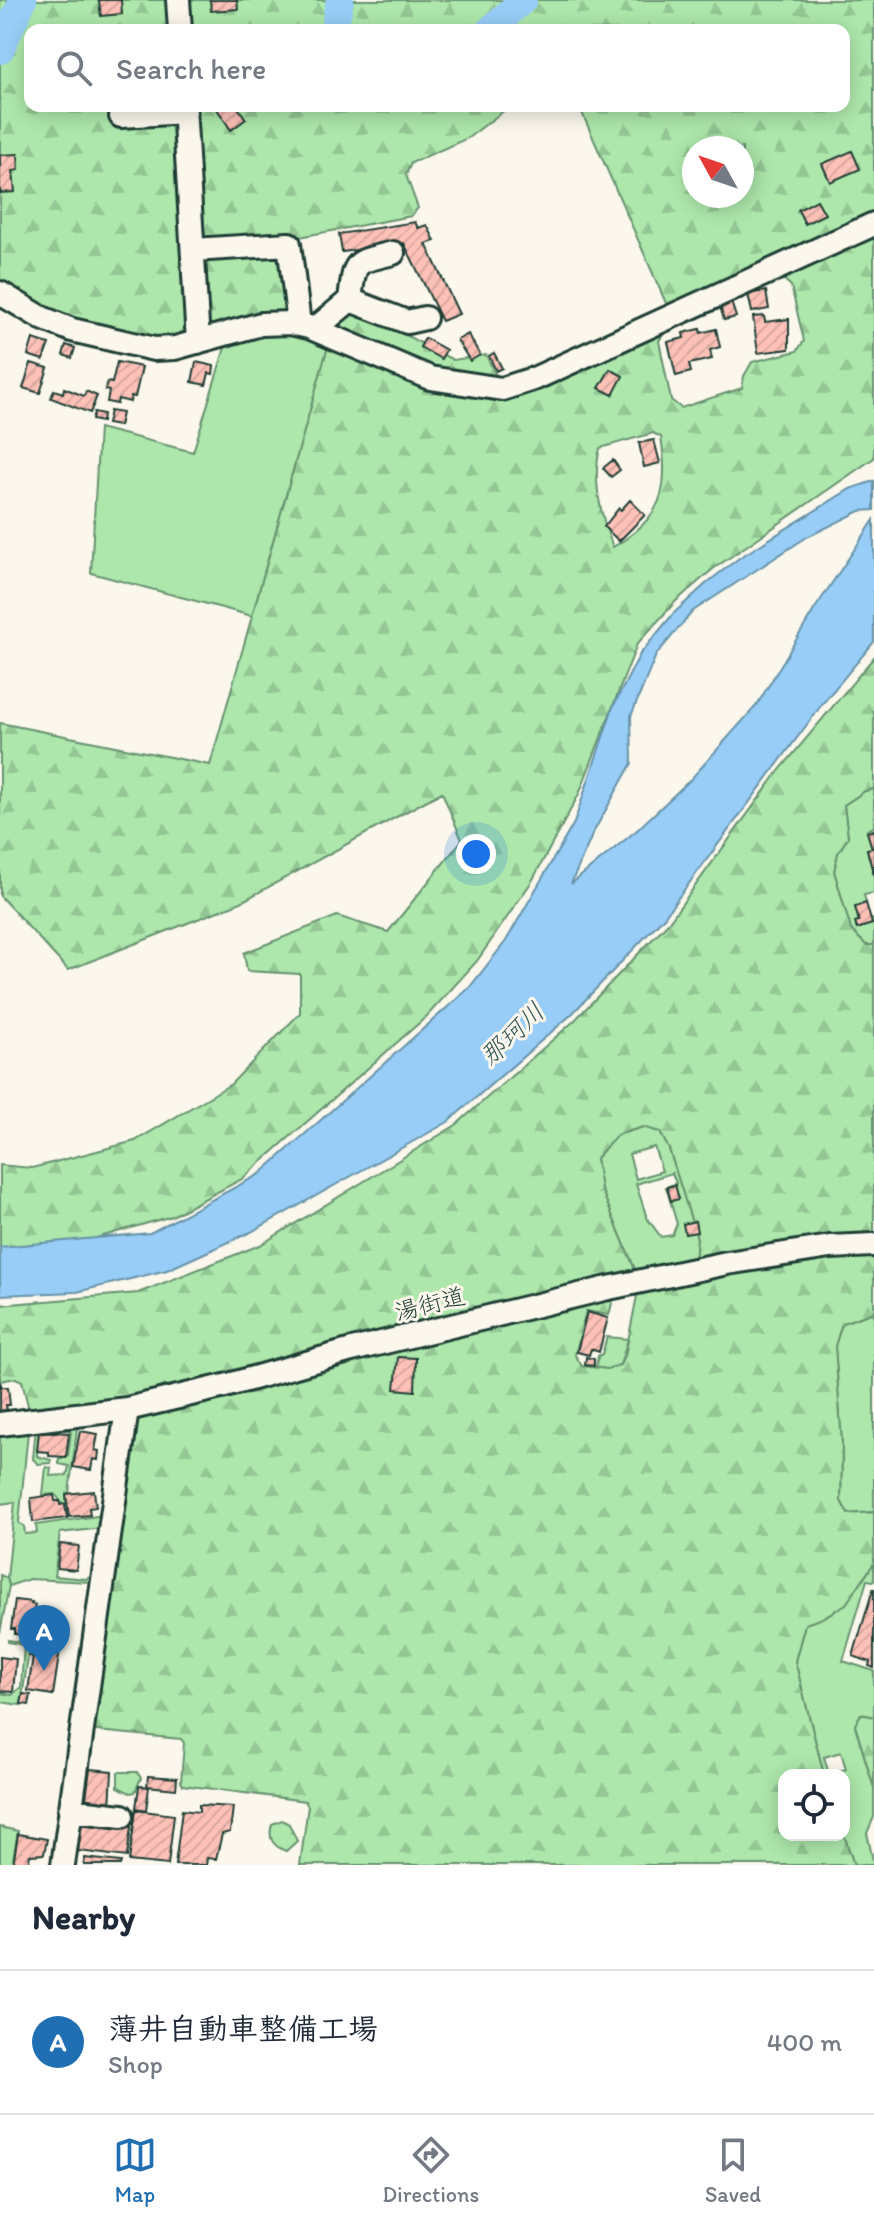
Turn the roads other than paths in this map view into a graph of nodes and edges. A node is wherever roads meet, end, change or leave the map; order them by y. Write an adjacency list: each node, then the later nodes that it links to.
1 (178, 0): 2 (street)
2 (180, 24)
3 (157, 112): 5 (street)
4 (184, 112): 7 (street)
5 (121, 116)
6 (874, 224): 12 (street)
7 (193, 250): 12 (street); 13 (street)
8 (393, 253): 10 (street)
9 (0, 293): 13 (street)
10 (350, 300): 11 (street); 12 (street)
11 (425, 318)
12 (307, 326): 13 (street)
13 (198, 342)
14 (874, 1245): 15 (street, 湯街道)
15 (127, 1409): 16 (street, 湯街道); 17 (street)
16 (0, 1424)
17 (70, 1810): 18 (street); 19 (street)
18 (122, 1816)
19 (63, 1865)

